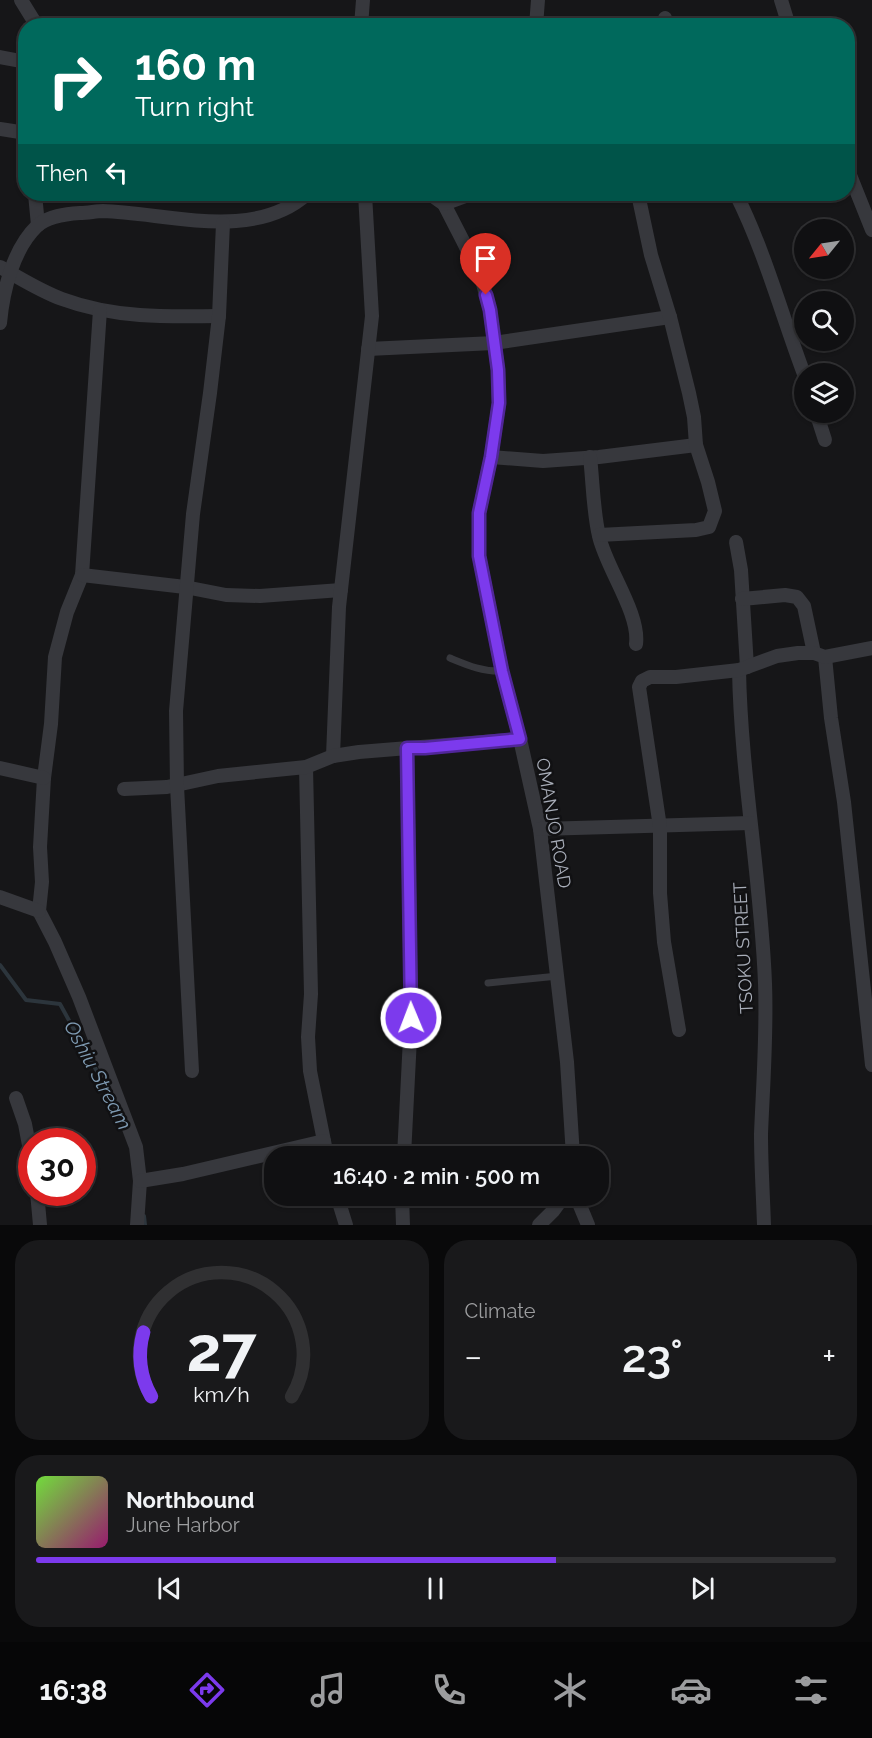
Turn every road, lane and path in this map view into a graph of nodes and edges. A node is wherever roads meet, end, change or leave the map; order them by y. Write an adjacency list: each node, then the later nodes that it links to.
1 (21, 0): 5 (street)
2 (363, 0): 6 (street)
3 (538, 0): 7 (street)
4 (781, 0): 8 (street)
5 (32, 18)
6 (362, 18)
7 (537, 18)
8 (787, 18)
9 (0, 57): 10 (street)
10 (18, 60)
11 (0, 129): 12 (street)
12 (18, 132)
13 (855, 188): 24 (street)
14 (36, 201): 23 (street)
15 (298, 201): 22 (street)
16 (364, 201): 31 (street)
17 (440, 201): 21 (street, OMANJO ROAD)
18 (452, 201): 21 (street)
19 (639, 201): 28 (street)
20 (739, 201): 32 (street)
21 (444, 204): 30 (street, OMANJO ROAD)
22 (224, 223): 23 (street); 27 (street)
23 (38, 225): 25 (street)
24 (872, 230)
25 (5, 269): 26 (street); 29 (street)
26 (100, 310): 27 (street); 40 (street)
27 (219, 316): 41 (street)
28 (670, 317): 30 (street); 35 (street)
29 (0, 323)
30 (494, 343): 31 (street); 36 (street, OMANJO ROAD)
31 (368, 349): 42 (street)
32 (800, 363)
33 (820, 423): 34 (street)
34 (825, 440)
35 (696, 445): 37 (street); 38 (street)
36 (491, 457): 37 (street); 49 (street, OMANJO ROAD)
37 (590, 457): 38 (street)
38 (599, 535): 44 (street)
39 (736, 542): 43 (street, TSOKU STREET)
40 (82, 575): 41 (street); 55 (street)
41 (185, 587): 42 (street); 56 (street)
42 (341, 590): 52 (street)
43 (742, 599): 46 (street); 48 (street, TSOKU STREET)
44 (636, 644)
45 (872, 648): 46 (street)
46 (820, 655): 48 (street); 66 (street)
47 (450, 658): 49 (lane)
48 (743, 668): 58 (street, TSOKU STREET); 59 (street)
49 (502, 671): 50 (street, OMANJO ROAD)
50 (520, 739): 51 (street); 60 (street, OMANJO ROAD)
51 (407, 748): 52 (street); 72 (street)
52 (333, 756): 53 (street)
53 (306, 767): 56 (street); 70 (street)
54 (0, 768): 55 (street)
55 (44, 778): 62 (street)
56 (177, 786): 57 (street); 67 (street)
57 (124, 789)
58 (750, 823): 59 (street); 86 (street, TSOKU STREET)
59 (660, 827): 60 (street); 65 (street)
60 (540, 829): 63 (street, OMANJO ROAD)
61 (0, 897): 62 (street)
62 (39, 911): 74 (street)
63 (558, 976): 64 (lane); 73 (street, OMANJO ROAD)
64 (488, 983)
65 (679, 1030)
66 (872, 1065)
67 (192, 1071)
68 (16, 1098): 69 (street)
69 (26, 1128)
70 (324, 1141): 71 (street); 74 (street)
71 (325, 1146)
72 (405, 1146)
73 (572, 1146)
74 (140, 1181): 81 (street)
75 (38, 1206): 80 (street)
76 (340, 1206): 82 (street)
77 (402, 1206): 83 (street)
78 (557, 1206): 84 (street)
79 (580, 1206): 85 (street)
80 (40, 1225)
81 (137, 1225)
82 (346, 1225)
83 (403, 1225)
84 (539, 1225)
85 (588, 1225)
86 (764, 1225)

